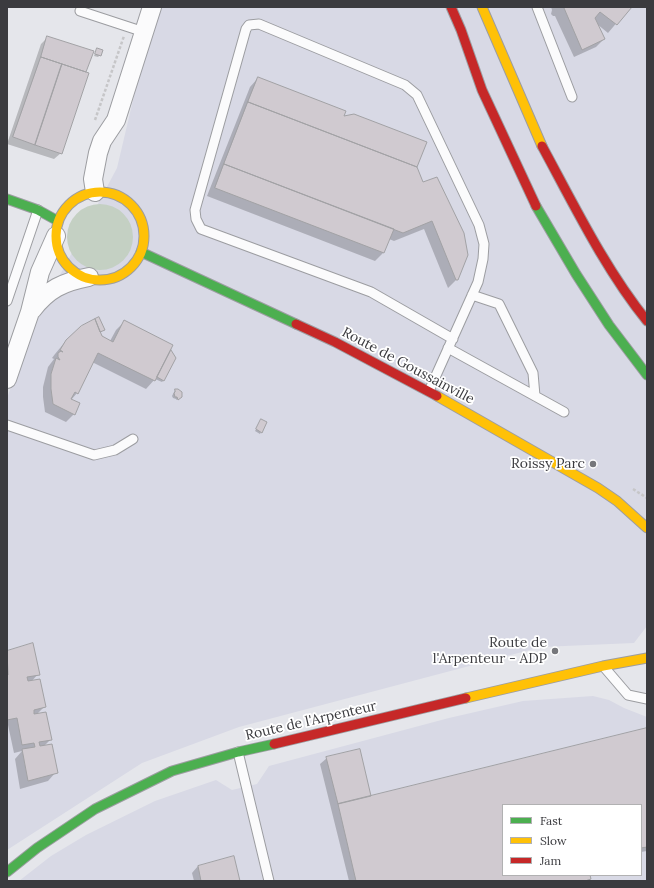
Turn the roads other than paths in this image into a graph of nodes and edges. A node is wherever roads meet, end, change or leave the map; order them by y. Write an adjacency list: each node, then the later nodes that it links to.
1 (152, 7): 6 (street)
2 (451, 7): 20 (main road)
3 (482, 7): 17 (main road)
4 (537, 7): 7 (lane)
5 (80, 11): 6 (lane)
6 (144, 32): 8 (street)
7 (572, 97)
8 (95, 192): 11 (main road); 12 (main road)
9 (7, 199): 10 (main road)
10 (38, 210): 11 (main road); 15 (lane)
11 (57, 228): 13 (main road); 16 (street)
12 (141, 252): 13 (main road); 22 (main road, Route de Goussainville)
13 (89, 278): 16 (street)
14 (472, 295): 18 (lane); 18 (lane); 23 (lane)
15 (7, 301)
16 (30, 312): 21 (street)
17 (647, 321)
18 (453, 339): 19 (lane)
19 (448, 348): 22 (lane); 23 (lane)
20 (647, 375)
21 (7, 379)
22 (429, 391): 27 (main road, Route de Goussainville)
23 (535, 396): 24 (lane)
24 (564, 412)
25 (7, 425): 26 (lane)
26 (133, 439)
27 (647, 528)
28 (647, 658): 29 (main road, Route de l'Arpenteur)
29 (603, 666): 30 (lane); 31 (main road, Route de l'Arpenteur)
30 (647, 699)
31 (238, 752): 32 (main road, Route de l'Arpenteur); 33 (lane)
32 (7, 872)
33 (269, 881)

